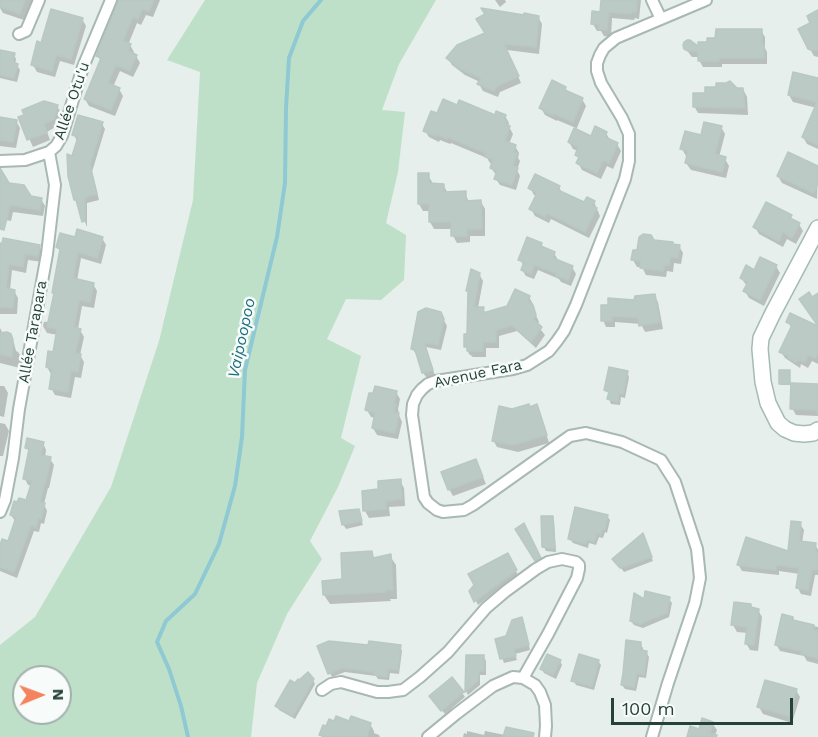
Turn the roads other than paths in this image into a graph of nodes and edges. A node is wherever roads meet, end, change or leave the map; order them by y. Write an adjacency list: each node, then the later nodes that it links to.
1 (39, 0): 6 (street)
2 (111, 0): 7 (street, Allée Otu'u)
3 (652, 0): 5 (street)
4 (706, 0): 5 (street, Avenue Fara)
5 (661, 19): 16 (street, Avenue Fara)
6 (20, 34)
7 (49, 152): 8 (street, Allée Otu'u); 11 (street, Allée Tarapara)
8 (0, 161)
9 (818, 228): 10 (main road)
10 (818, 430)
11 (0, 512)
12 (523, 678): 13 (street); 14 (street); 15 (street)
13 (322, 690)
14 (428, 737)
15 (545, 737)
16 (652, 737)

